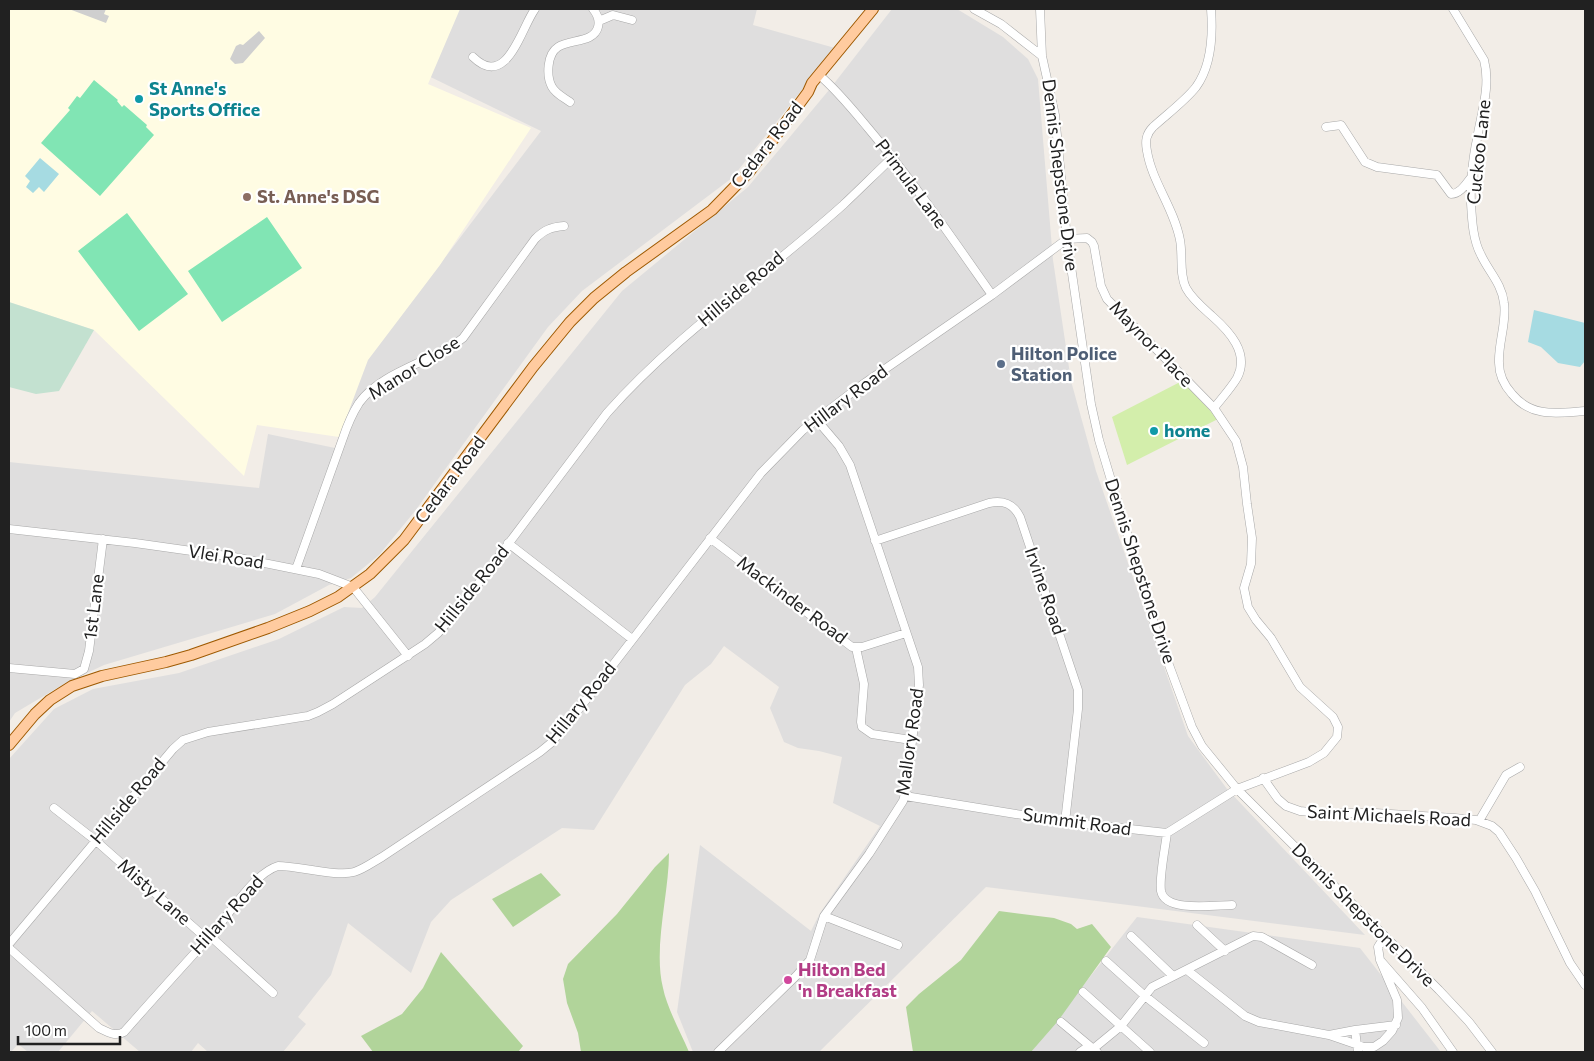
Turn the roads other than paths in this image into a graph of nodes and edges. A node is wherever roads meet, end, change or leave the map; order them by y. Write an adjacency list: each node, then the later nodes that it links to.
1 (535, 9): 12 (street)
2 (593, 9): 10 (street)
3 (873, 9): 13 (main road, Cedara Road)
4 (880, 9): 13 (main road, Cedara Road)
5 (974, 9): 11 (street, Dennis Shepstone Drive)
6 (1040, 9): 11 (street)
7 (1211, 9): 21 (street)
8 (1453, 9): 17 (street, Cuckoo Lane)
9 (632, 20): 10 (street)
10 (599, 21): 14 (street)
11 (1042, 56): 19 (street, Dennis Shepstone Drive)
12 (473, 57)
13 (821, 76): 16 (street, Primula Lane); 30 (main road, Cedara Road)
14 (570, 102)
15 (1326, 127): 17 (street)
16 (893, 157): 20 (street, Primula Lane); 28 (street, Hillside Road)
17 (1473, 175): 22 (street, Cuckoo Lane)
18 (564, 226): 29 (street, Manor Close)
19 (1067, 239): 20 (street, Hillary Road); 21 (street, Maynor Place); 40 (street, Dennis Shepstone Drive)
20 (992, 295): 23 (street, Hillary Road)
21 (1214, 408): 39 (street)
22 (1585, 411)
23 (816, 419): 25 (street, Hillary Road); 27 (street, Mallory Road)
24 (9, 529): 26 (street, Vlei Road)
25 (710, 538): 32 (street, Hillary Road); 33 (street, Mackinder Road)
26 (103, 539): 29 (street, Vlei Road); 35 (street, 1st Lane)
27 (875, 541): 31 (street, Mallory Road); 44 (street, Irvine Road)
28 (508, 543): 32 (street); 34 (street, Hillside Road)
29 (296, 569): 30 (street, Vlei Road)
30 (352, 587): 34 (street, Vlei Road); 37 (main road, Cedara Road)
31 (906, 633): 33 (street, Mackinder Road); 36 (street, Mallory Road)
32 (632, 640): 52 (street, Hillary Road)
33 (856, 648): 36 (street)
34 (408, 656): 46 (street, Hillside Road)
35 (9, 668)
36 (911, 740): 41 (street, Mallory Road)
37 (9, 745)
38 (1520, 766): 43 (street)
39 (1264, 778): 40 (street); 43 (street, Saint Michaels Road)
40 (1237, 789): 45 (street); 51 (street, Dennis Shepstone Drive)
41 (905, 796): 44 (street, Summit Road); 48 (street, Mallory Road)
42 (54, 808): 46 (street, Misty Lane)
43 (1479, 821): 62 (street, Saint Michaels Road)
44 (1065, 822): 45 (street, Summit Road)
45 (1167, 834): 47 (street)
46 (95, 840): 52 (street, Misty Lane); 53 (street, Hillside Road)
47 (1232, 905)
48 (824, 916): 54 (street); 74 (street, Mallory Road)
49 (1197, 925): 56 (street)
50 (1131, 936): 61 (street)
51 (1385, 936): 57 (street); 78 (street, Dennis Shepstone Drive)
52 (209, 938): 55 (street, Hillary Road); 64 (street, Misty Lane)
53 (9, 944)
54 (898, 946)
55 (9, 948)
56 (1225, 951): 59 (street); 60 (street)
57 (1380, 960): 67 (street); 77 (street)
58 (1106, 961): 65 (street)
59 (1312, 966)
60 (1187, 970): 61 (street); 70 (street)
61 (1174, 976): 65 (street)
62 (1585, 985)
63 (1083, 992): 68 (street)
64 (273, 993)
65 (1145, 996): 68 (street); 71 (street)
66 (1061, 1022): 72 (street)
67 (1396, 1025): 69 (street); 73 (street)
68 (1121, 1026): 72 (street); 76 (street)
69 (1354, 1030): 70 (street); 73 (street)
70 (1329, 1035): 73 (street)
71 (1204, 1043)
72 (1093, 1049): 75 (street)
73 (1357, 1049)
74 (718, 1052)
75 (1080, 1052)
76 (1150, 1052)
77 (1454, 1052)
78 (1492, 1052)

